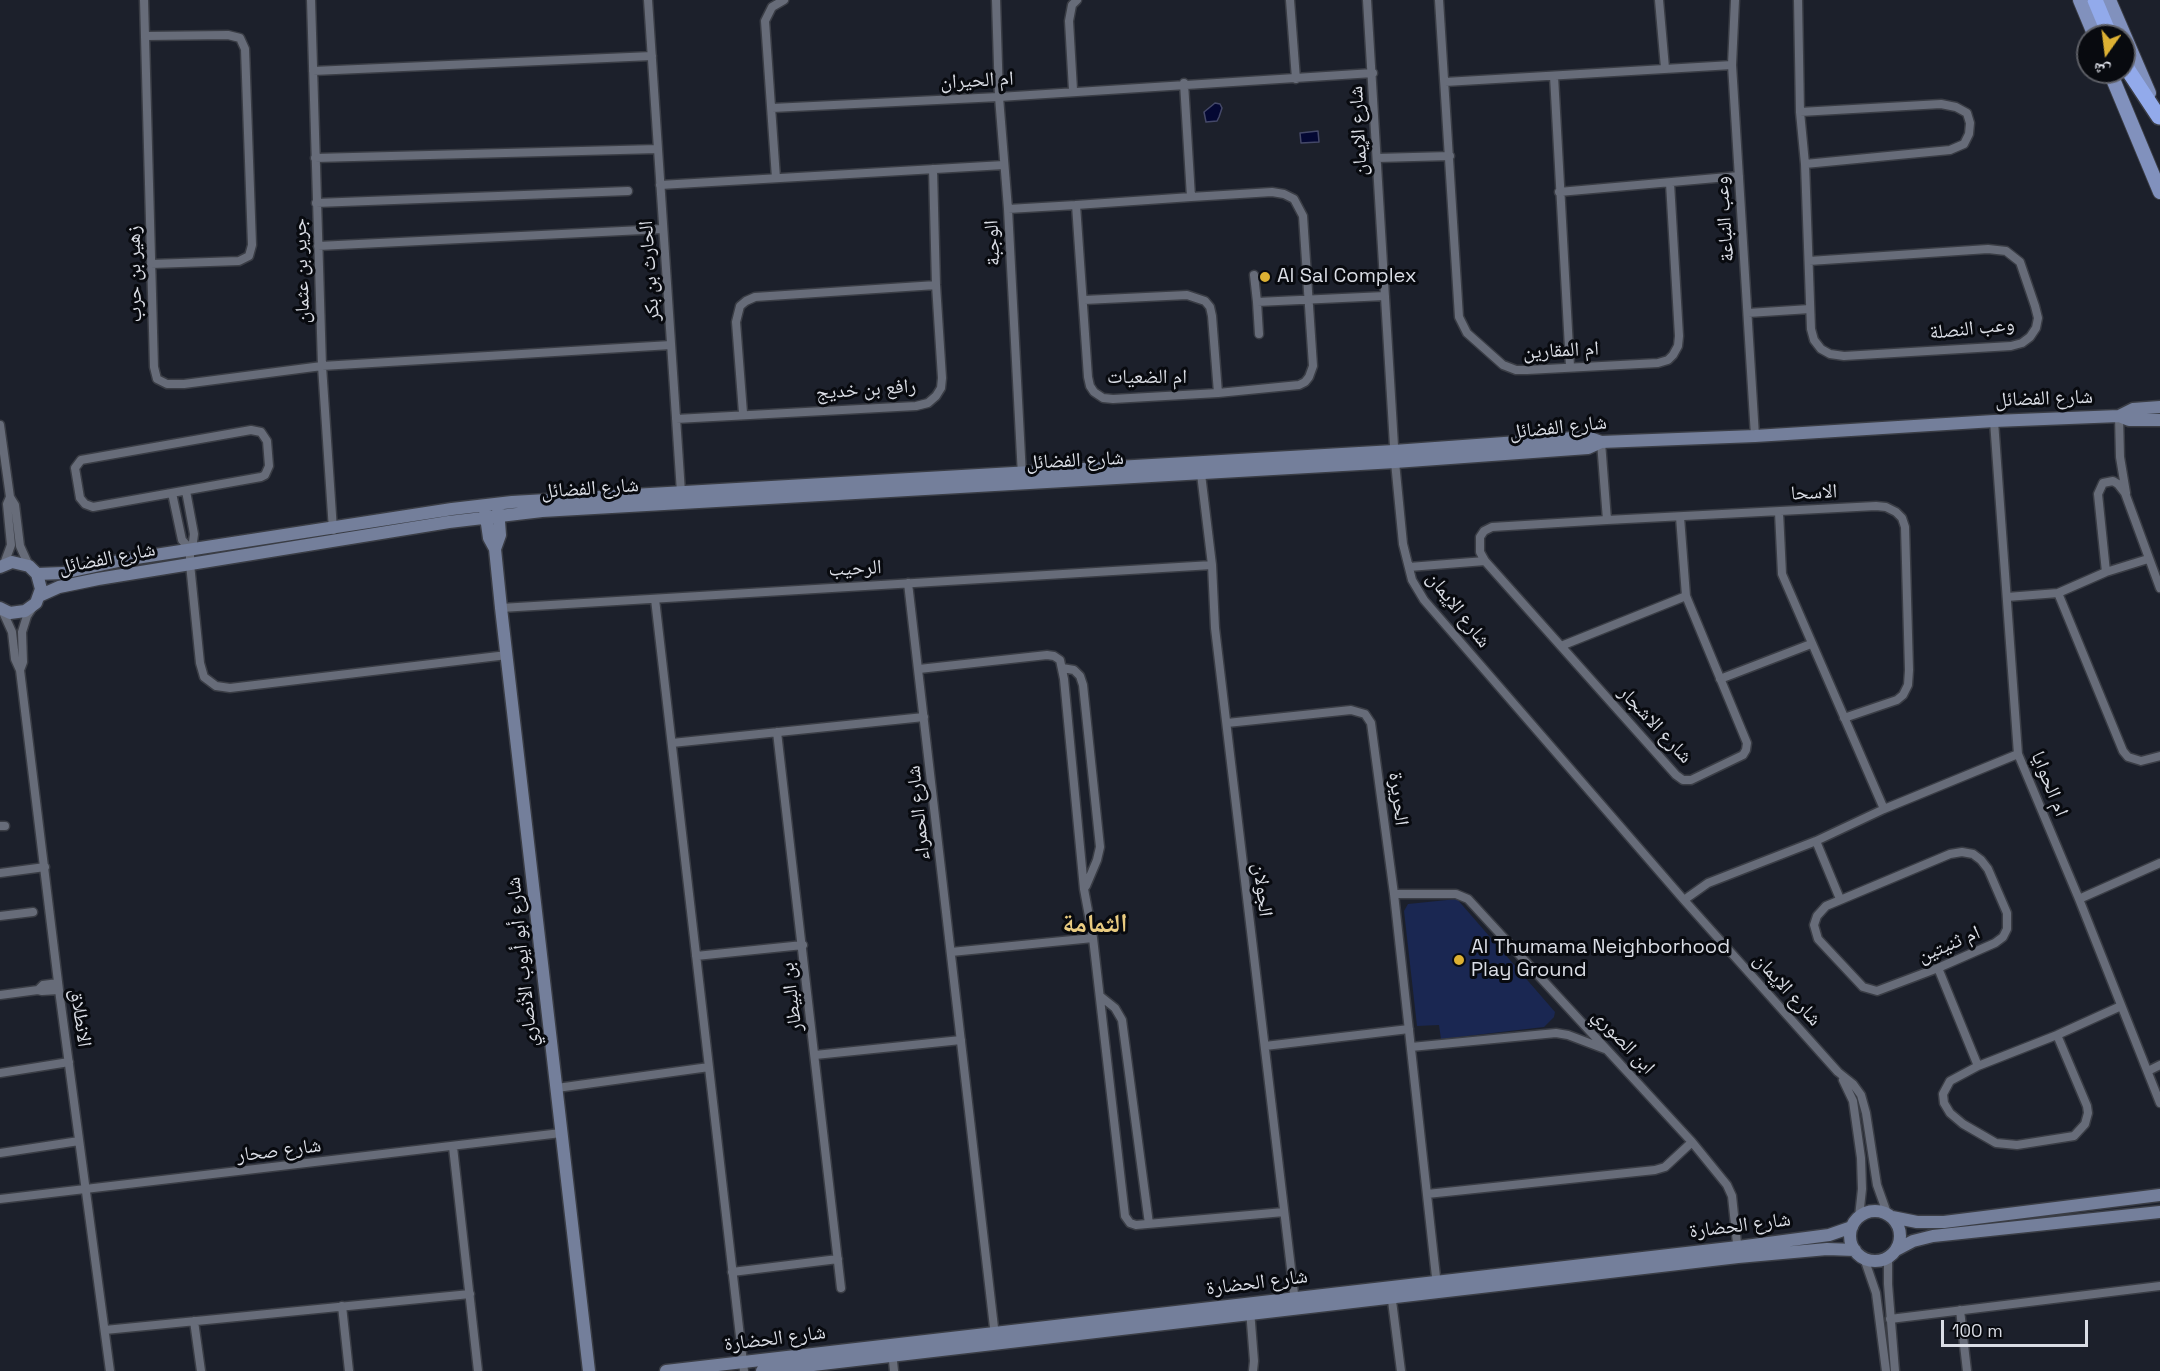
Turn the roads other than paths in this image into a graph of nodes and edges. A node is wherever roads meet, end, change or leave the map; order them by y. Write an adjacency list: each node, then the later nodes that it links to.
1 (144, 0): 18 (street, زهير بن حرب)
2 (311, 0): 22 (street, جرير بن عثمان)
3 (648, 0): 19 (street, الحارث بن بكر)
4 (784, 0): 32 (street)
5 (996, 0): 31 (street, الوجبة)
6 (1077, 0): 30 (street)
7 (1290, 0): 25 (street)
8 (1367, 0): 23 (street, شارع الإيمان)
9 (1439, 0): 26 (street, ام المقارين)
10 (1659, 0): 21 (street)
11 (1735, 0): 20 (street, وعب النباعة)
12 (1798, 0): 33 (street, وعب النصلة)
13 (2080, 0): 16 (main road)
14 (2095, 0): 17 (highway)
15 (2109, 0): 34 (main road)
16 (2090, 24)
17 (2105, 24)
18 (146, 36): 56 (street, زهير بن حرب); 56 (street)
19 (652, 56): 22 (street); 35 (street, الحارث بن بكر)
20 (1732, 64): 21 (street); 42 (street, وعب النباعة)
21 (1665, 68): 24 (street)
22 (313, 71): 37 (street, جرير بن عثمان)
23 (1372, 73): 25 (street, ام الحيران); 38 (street, شارع الإيمان)
24 (1554, 76): 26 (street); 47 (street)
25 (1296, 79): 28 (street, ام الحيران)
26 (1445, 82): 36 (street, ام المقارين)
27 (2136, 83): 34 (highway)
28 (1184, 84): 30 (street, ام الحيران); 49 (street)
29 (2115, 84): 48 (main road)
30 (1073, 90): 31 (street, ام الحيران)
31 (999, 97): 32 (street, ام الحيران); 40 (street, الوجبة)
32 (772, 108): 43 (street)
33 (1800, 112): 39 (street, وعب النصلة); 39 (street)
34 (2159, 119)
35 (658, 149): 37 (street); 45 (street, الحارث بن بكر)
36 (1450, 156): 38 (street); 68 (street, ام المقارين)
37 (315, 158): 50 (street, جرير بن عثمان)
38 (1377, 158): 59 (street, شارع الإيمان)
39 (1805, 164): 55 (street, وعب النصلة)
40 (1004, 165): 41 (street); 52 (street, الوجبة)
41 (933, 169): 43 (street); 58 (street, رافع بن خديج)
42 (1739, 176): 44 (street); 64 (street, وعب النباعة)
43 (776, 178): 45 (street)
44 (1670, 183): 47 (street); 68 (street, ام المقارين)
45 (660, 185): 53 (street, الحارث بن بكر)
46 (628, 191): 50 (street)
47 (1559, 192): 68 (street)
48 (2160, 192)
49 (1191, 197): 51 (street, ام الضعيات); 60 (street, ام الضعيات)
50 (316, 202): 54 (street, جرير بن عثمان)
51 (1076, 205): 52 (street, ام الضعيات); 61 (street, ام الضعيات)
52 (1008, 209): 82 (street, الوجبة)
53 (663, 230): 54 (street); 66 (street, الحارث بن بكر)
54 (318, 246): 67 (street, جرير بن عثمان)
55 (1809, 261): 63 (street, وعب النصلة); 63 (street, وعب النصلة)
56 (152, 264): 67 (street, زهير بن حرب)
57 (1254, 275): 62 (street)
58 (936, 285): 71 (street); 71 (street, رافع بن خديج)
59 (1385, 296): 60 (street); 79 (street, شارع الإيمان)
60 (1310, 299): 62 (street); 69 (street, ام الضعيات)
61 (1084, 300): 69 (street); 69 (street, ام الضعيات)
62 (1257, 302): 65 (street)
63 (1810, 309): 64 (street)
64 (1748, 313): 77 (street, وعب النباعة)
65 (1259, 334)
66 (671, 345): 67 (street); 73 (street, الحارث بن بكر)
67 (322, 366): 93 (street, جرير بن عثمان)
68 (1570, 366)
69 (1218, 393)
70 (2160, 407): 72 (street, شارع الفضائل)
71 (743, 413): 73 (street, رافع بن خديج)
72 (2119, 416): 74 (street, شارع الفضائل); 75 (street, شارع الفضائل); 87 (street)
73 (676, 419): 84 (street, الحارث بن بكر)
74 (2160, 420)
75 (1994, 421): 77 (street, شارع الفضائل); 110 (street, ام الحوايا)
76 (0, 425): 86 (street)
77 (1755, 436): 78 (street, شارع الفضائل)
78 (1601, 442): 79 (street, شارع الفضائل); 79 (street); 92 (street)
79 (1394, 456): 80 (street); 81 (street, شارع الفضائل); 102 (street, شارع الإيمان)
80 (1248, 458): 81 (street); 82 (street)
81 (1201, 474): 82 (street, شارع الفضائل); 100 (street, الجولان)
82 (1022, 478): 84 (street); 88 (street, شارع الفضائل)
83 (186, 490): 85 (street); 85 (street); 95 (street)
84 (681, 492): 88 (street); 89 (street)
85 (172, 493): 95 (street)
86 (10, 497): 101 (street); 103 (street)
87 (2127, 497): 96 (street); 104 (street)
88 (637, 505): 89 (street, شارع الفضائل)
89 (492, 510): 93 (street, شارع الفضائل); 94 (street, شارع الفضائل); 113 (street, شارع أبو أيوب الأنصاري)
90 (1779, 512): 91 (street, الاسحا); 115 (street); 123 (street, الاسحا)
91 (1680, 517): 92 (street, الاسحا); 109 (street, شارع الاشجار)
92 (1607, 520): 98 (street, الاسحا)
93 (333, 527): 94 (street, جرير بن عثمان); 95 (street, شارع الفضائل)
94 (334, 540): 99 (street, شارع الفضائل)
95 (190, 549): 97 (street, شارع الفضائل); 99 (street)
96 (2148, 559): 104 (street); 107 (street)
97 (119, 561): 103 (street, شارع الفضائل); 105 (street)
98 (1485, 561): 102 (street); 116 (street, شارع الاشجار)
99 (190, 564): 105 (street, شارع الفضائل); 117 (street)
100 (1212, 565): 106 (street, الرحيب); 124 (street, الجولان)
101 (2, 566): 103 (street, شارع الفضائل)
102 (1409, 567): 138 (street, شارع الإيمان)
103 (33, 570): 112 (street)
104 (2106, 572): 108 (street)
105 (117, 576): 112 (street, شارع الفضائل)
106 (908, 583): 111 (street, الرحيب); 119 (street, شارع الحمراء)
107 (2160, 588)
108 (2058, 593): 110 (street); 128 (street)
109 (1686, 596): 116 (street); 121 (street, شارع الاشجار)
110 (2007, 597): 127 (street, ام الحوايا)
111 (655, 599): 113 (street, الرحيب); 126 (street)
112 (36, 601): 114 (street, شارع الفضائل); 120 (street, الانطلاق)
113 (501, 608): 117 (street, شارع أبو أيوب الأنصاري)
114 (1, 609): 120 (street, الانطلاق)
115 (1811, 645): 121 (street); 123 (street)
116 (1561, 646): 121 (street, شارع الاشجار)
117 (507, 655): 164 (street, شارع أبو أيوب الأنصاري)
118 (1062, 668): 119 (street); 134 (street); 134 (street)
119 (919, 669): 122 (street, شارع الحمراء)
120 (20, 670): 132 (street, الانطلاق)
121 (1720, 679)
122 (924, 717): 125 (street); 143 (street, شارع الحمراء)
123 (1844, 718): 129 (street)
124 (1227, 723): 135 (street, الحريرة); 153 (street, الجولان)
125 (777, 732): 126 (street); 142 (street, بن البيطار)
126 (672, 743): 144 (street)
127 (2018, 754): 129 (street); 137 (street, ام الحوايا)
128 (2160, 756)
129 (1884, 809): 130 (street)
130 (1816, 841): 136 (street); 138 (street)
131 (2160, 863): 137 (street)
132 (45, 867): 133 (street); 146 (street, الانطلاق)
133 (0, 873)
134 (1084, 889): 141 (street)
135 (1394, 894): 150 (street, الحريرة); 155 (street, ابن الصوري)
136 (1840, 899): 145 (street, ام ثنيتين); 145 (street, ام ثنيتين)
137 (2079, 899): 149 (street, ام الحوايا)
138 (1684, 900): 162 (street, شارع الإيمان)
139 (33, 912): 140 (street)
140 (0, 916)
141 (1093, 938): 143 (street); 148 (street)
142 (802, 945): 144 (street); 156 (street, بن البيطار)
143 (951, 952): 152 (street, شارع الحمراء)
144 (696, 956): 160 (street)
145 (1938, 968): 159 (street)
146 (59, 986): 147 (street); 157 (street, الانطلاق)
147 (0, 994)
148 (1100, 996): 179 (street); 179 (street)
149 (2121, 1006): 151 (street); 161 (street, ام الحوايا)
150 (1409, 1029): 153 (street); 154 (street, الحريرة)
151 (2057, 1035): 159 (street); 159 (street)
152 (961, 1040): 156 (street); 197 (street, شارع الحمراء)
153 (1265, 1046): 175 (street, الجولان)
154 (1411, 1047): 155 (street); 172 (street, الحريرة)
155 (1608, 1050): 168 (street, ابن الصوري)
156 (815, 1055): 183 (street, بن البيطار)
157 (69, 1062): 163 (street); 167 (street, الانطلاق)
158 (2160, 1065): 161 (street)
159 (1978, 1066)
160 (709, 1067): 164 (street); 184 (street)
161 (2148, 1071): 165 (street, ام الحوايا)
162 (1838, 1072): 177 (street, شارع الإيمان); 178 (street, شارع الإيمان)
163 (0, 1073)
164 (557, 1088): 166 (street, شارع أبو أيوب الأنصاري)
165 (2160, 1103)
166 (561, 1133): 169 (street, شارع صحار); 204 (street, شارع أبو أيوب الأنصاري)
167 (79, 1141): 170 (street); 171 (street, الانطلاق)
168 (1692, 1142): 172 (street); 180 (street, ابن الصوري)
169 (453, 1147): 171 (street, شارع صحار); 189 (street)
170 (0, 1153)
171 (85, 1190): 174 (street, شارع صحار); 196 (street, الانطلاق)
172 (1427, 1194): 186 (street, الحريرة)
173 (2160, 1195): 177 (street)
174 (0, 1199)
175 (1284, 1212): 179 (street); 190 (street, الجولان)
176 (2160, 1212): 181 (street)
177 (1890, 1215): 178 (street); 181 (street)
178 (1855, 1222): 180 (street, شارع الحضارة); 182 (street)
179 (1149, 1224)
180 (1738, 1252): 182 (street, شارع الحضارة); 186 (street, شارع الحضارة)
181 (1892, 1253): 182 (street); 194 (street)
182 (1859, 1254): 210 (street)
183 (837, 1258): 184 (street); 187 (street, بن البيطار)
184 (732, 1272): 199 (street)
185 (2160, 1286): 193 (street)
186 (1437, 1287): 188 (street, شارع الحضارة)
187 (841, 1288)
188 (1391, 1292): 190 (street, شارع الحضارة); 209 (street)
189 (470, 1294): 191 (street); 203 (street)
190 (1295, 1304): 192 (street, شارع الحضارة)
191 (342, 1306): 195 (street); 202 (street)
192 (1249, 1309): 197 (street, شارع الحضارة); 208 (street)
193 (1960, 1310): 194 (street); 212 (street)
194 (1890, 1319): 211 (street)
195 (194, 1321): 196 (street); 201 (street)
196 (105, 1329): 200 (street, الانطلاق)
197 (995, 1338): 198 (street, شارع الحضارة)
198 (892, 1350): 199 (street, شارع الحضارة); 206 (street, شارع الحضارة); 207 (street)
199 (743, 1367): 205 (street, شارع الحضارة)
200 (110, 1371)
201 (201, 1371)
202 (349, 1371)
203 (478, 1371)
204 (589, 1371)
205 (666, 1371)
206 (762, 1371)
207 (894, 1371)
208 (1253, 1371)
209 (1401, 1371)
210 (1886, 1371)
211 (1894, 1371)
212 (1967, 1371)

